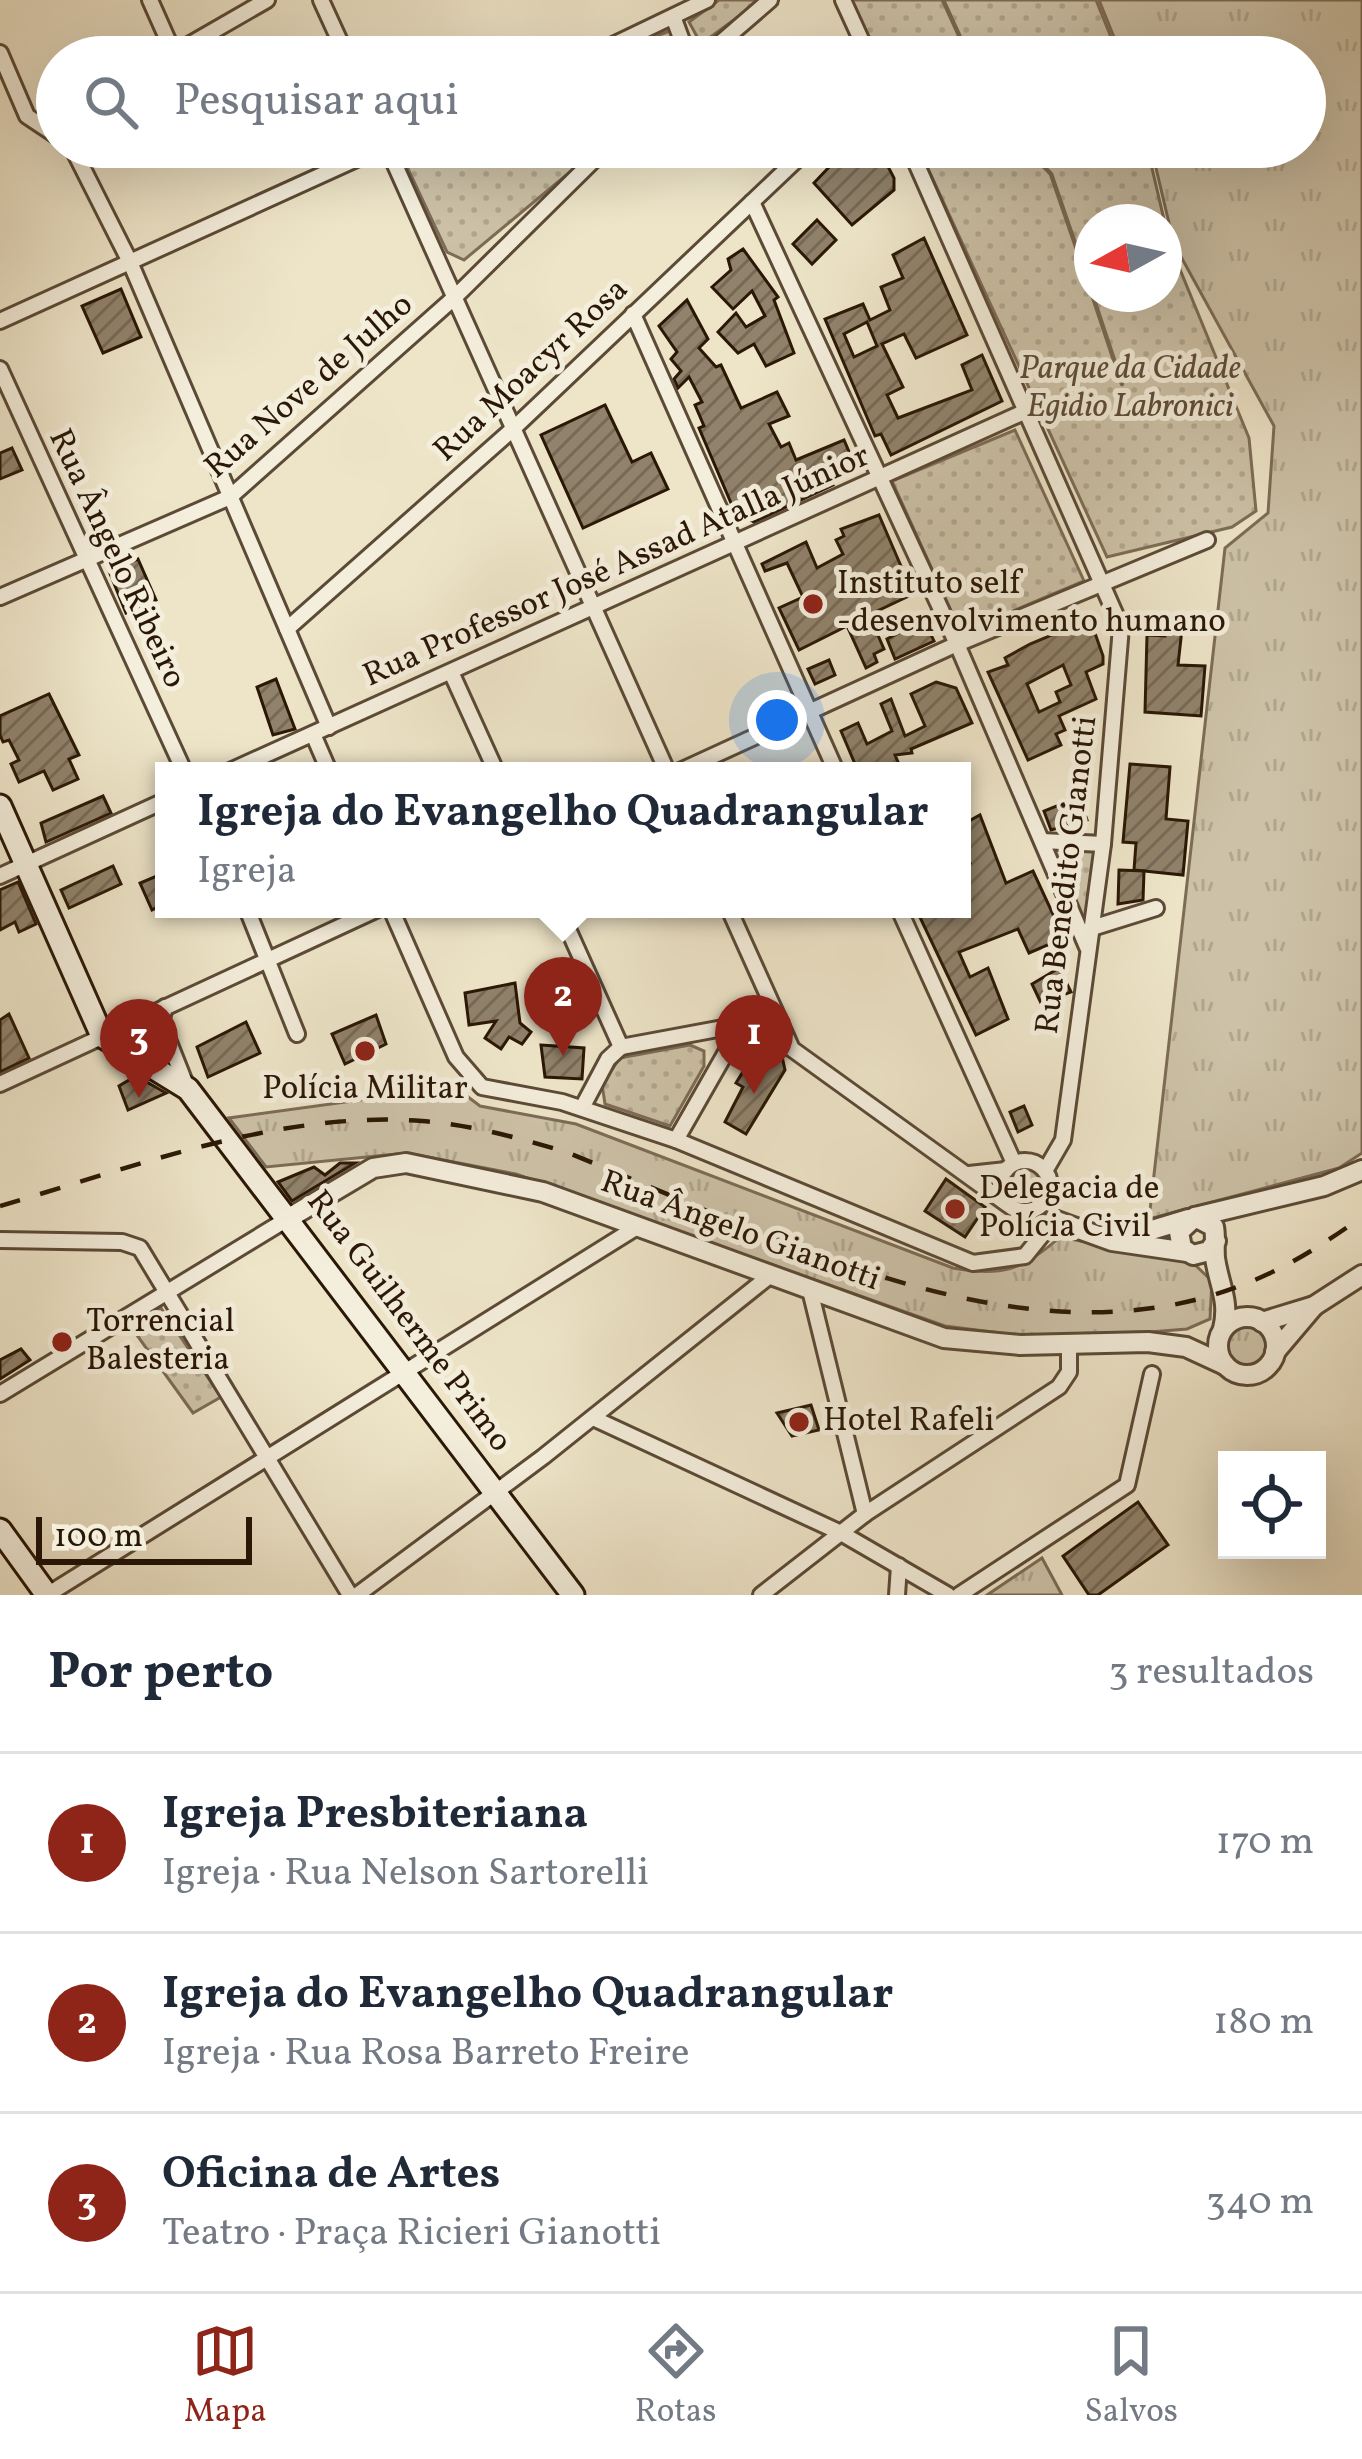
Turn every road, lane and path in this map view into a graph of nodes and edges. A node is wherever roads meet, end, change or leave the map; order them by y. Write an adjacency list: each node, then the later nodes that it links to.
1 (150, 0): 8 (street)
2 (267, 0): 9 (street)
3 (321, 0): 10 (street)
4 (706, 0): 7 (street)
5 (770, 0): 13 (street)
6 (843, 0): 14 (street)
7 (674, 19): 11 (street); 12 (street)
8 (164, 36)
9 (205, 36)
10 (337, 36)
11 (636, 36)
12 (680, 36)
13 (728, 36)
14 (859, 36)
15 (0, 53): 16 (street)
16 (36, 122)
17 (83, 168): 24 (street)
18 (338, 168): 24 (street)
19 (395, 168): 25 (street)
20 (586, 168): 25 (street, Rua Nove de Julho)
21 (788, 168): 23 (street, Rua Moacyr Rosa)
22 (918, 168): 29 (street, Rua Benedito Gianotti)
23 (752, 202): 26 (street, Rua Moacyr Rosa); 31 (street)
24 (130, 262): 27 (street); 32 (street)
25 (454, 297): 30 (street); 32 (street, Rua Nove de Julho)
26 (632, 314): 30 (street, Rua Moacyr Rosa); 34 (street)
27 (0, 321)
28 (0, 370): 35 (street, Rua Ângelo Ribeiro)
29 (1026, 411): 31 (street, Rua Professor José Assad Atalla Júnior); 36 (street, Rua Benedito Gianotti)
30 (514, 428): 38 (street); 39 (street, Rua Moacyr Rosa)
31 (881, 476): 34 (street, Rua Professor José Assad Atalla Júnior); 40 (street)
32 (230, 497): 35 (street, Rua Nove de Julho); 39 (street)
33 (1207, 540): 36 (street)
34 (734, 543): 38 (street, Rua Professor José Assad Atalla Júnior); 42 (street)
35 (84, 559): 37 (street, Rua Nove de Julho); 45 (street, Rua Ângelo Ribeiro)
36 (1099, 586): 40 (street); 55 (street, Rua Benedito Gianotti)
37 (0, 597)
38 (594, 607): 41 (street, Rua Professor José Assad Atalla Júnior); 49 (street)
39 (287, 629): 43 (street)
40 (957, 644): 42 (street); 54 (street)
41 (452, 671): 43 (street, Rua Professor José Assad Atalla Júnior); 48 (street)
42 (809, 712): 50 (street); 51 (street)
43 (329, 727): 44 (street, Rua Professor José Assad Atalla Júnior)
44 (313, 734): 46 (street, Rua Professor José Assad Atalla Júnior); 47 (street)
45 (180, 762)
46 (250, 762)
47 (325, 762)
48 (492, 762)
49 (664, 762)
50 (700, 762)
51 (832, 762)
52 (155, 805): 56 (street)
53 (0, 806): 56 (main road)
54 (1042, 841): 55 (street); 66 (street)
55 (1103, 844): 65 (street, Rua Benedito Gianotti)
56 (26, 864): 57 (street); 72 (main road)
57 (0, 876)
58 (1156, 908): 65 (street)
59 (251, 918): 67 (street)
60 (358, 918): 67 (street)
61 (395, 918): 76 (street)
62 (563, 918): 73 (street)
63 (732, 918): 69 (street)
64 (903, 918): 78 (street)
65 (1092, 928): 66 (street, Rua Benedito Gianotti)
66 (1089, 951): 80 (street, Rua Benedito Gianotti)
67 (269, 958): 68 (street); 71 (street)
68 (165, 1006): 72 (street); 75 (street)
69 (777, 1018): 70 (street); 81 (street)
70 (741, 1026): 73 (street); 77 (street)
71 (297, 1034)
72 (102, 1036): 74 (street); 75 (main road)
73 (622, 1047): 76 (street)
74 (0, 1084)
75 (188, 1089): 85 (main road, Rua Guilherme Primo)
76 (582, 1108): 77 (street)
77 (676, 1140): 87 (street)
78 (1010, 1166): 80 (street); 81 (street); 83 (street)
79 (1362, 1170): 84 (street)
80 (1045, 1172): 82 (street)
81 (969, 1174): 83 (street)
82 (1048, 1195): 83 (street); 87 (street)
83 (1014, 1207): 87 (street)
84 (1237, 1209): 86 (street); 89 (street)
85 (289, 1218): 88 (street, Rua Ângelo Gianotti); 96 (street); 106 (main road, Rua Guilherme Primo)
86 (1192, 1218): 89 (street); 91 (street); 92 (street)
87 (1054, 1220): 91 (street)
88 (637, 1227): 94 (street, Rua Ângelo Gianotti); 106 (street)
89 (1216, 1237): 92 (street); 93 (street)
90 (0, 1240): 96 (street)
91 (1112, 1241): 92 (street)
92 (1190, 1254): 93 (street)
93 (1219, 1271): 98 (street)
94 (772, 1274): 97 (street, Rua Ângelo Gianotti); 109 (street)
95 (1362, 1275): 99 (street)
96 (170, 1290): 108 (street); 110 (street)
97 (810, 1290): 102 (street, Rua Ângelo Gianotti); 112 (street)
98 (1229, 1303): 100 (street); 101 (street)
99 (1314, 1306): 100 (street); 104 (street)
100 (1258, 1320): 101 (street); 104 (street)
101 (1222, 1332): 103 (street, Rua Ângelo Gianotti); 105 (street)
102 (1070, 1346): 103 (street, Rua Ângelo Gianotti); 112 (street)
103 (1186, 1347): 105 (street, Rua Ângelo Gianotti)
104 (1275, 1352): 105 (street)
105 (1225, 1365)
106 (403, 1370): 110 (street); 111 (main road, Rua Guilherme Primo)
107 (1152, 1374): 122 (street)
108 (0, 1394)
109 (593, 1418): 111 (street); 114 (street)
110 (270, 1459): 116 (street); 117 (street)
111 (496, 1492): 117 (street); 118 (main road, Rua Guilherme Primo)
112 (865, 1514): 114 (street)
113 (0, 1531): 116 (main road)
114 (842, 1532): 115 (street); 119 (street)
115 (899, 1566): 120 (street); 121 (street)
116 (47, 1595)
117 (354, 1595)
118 (573, 1595)
119 (761, 1595)
120 (897, 1595)
121 (947, 1595)
122 (959, 1595)

